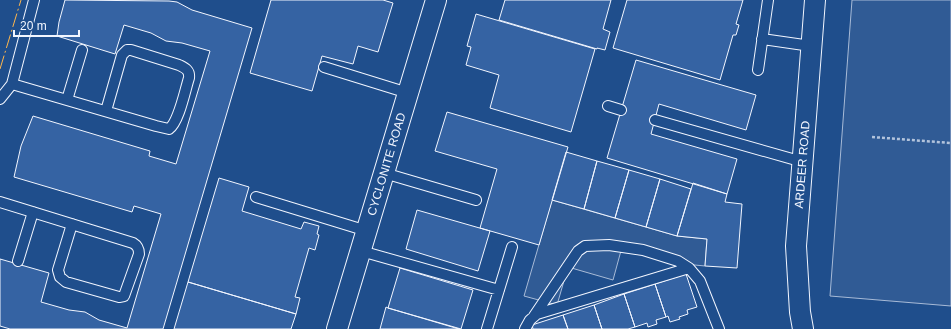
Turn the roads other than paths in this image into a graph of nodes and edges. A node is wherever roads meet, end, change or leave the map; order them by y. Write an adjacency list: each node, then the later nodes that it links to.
1 (34, 0): 10 (lane)
2 (436, 0): 11 (street, CYCLONITE ROAD)
3 (768, 0): 5 (lane)
4 (815, 0): 6 (street, ARDEER ROAD)
5 (762, 38): 6 (lane); 9 (lane)
6 (811, 46): 18 (street, ARDEER ROAD)
7 (82, 50): 13 (lane)
8 (324, 67): 11 (lane)
9 (758, 70)
10 (12, 84): 12 (lane); 13 (lane)
11 (408, 93): 19 (street, CYCLONITE ROAD)
12 (0, 99)
13 (67, 100): 16 (lane)
14 (608, 106): 15 (lane)
15 (621, 110)
16 (106, 111): 16 (lane)
17 (655, 120): 18 (lane)
18 (803, 162): 36 (street, ARDEER ROAD)
19 (384, 173): 21 (lane); 25 (street, CYCLONITE ROAD)
20 (256, 197): 25 (lane)
21 (476, 200)
22 (0, 202): 23 (lane)
23 (33, 212): 24 (lane); 28 (lane)
24 (72, 224): 24 (lane)
25 (367, 231): 27 (street, CYCLONITE ROAD)
26 (512, 247): 30 (lane)
27 (361, 251): 30 (lane); 32 (street, CYCLONITE ROAD)
28 (18, 261)
29 (689, 268): 31 (lane); 31 (lane); 35 (lane)
30 (499, 290): 33 (lane)
31 (534, 316): 34 (lane)
32 (337, 329)
33 (487, 329)
34 (525, 329)
35 (719, 329)
36 (803, 329)

